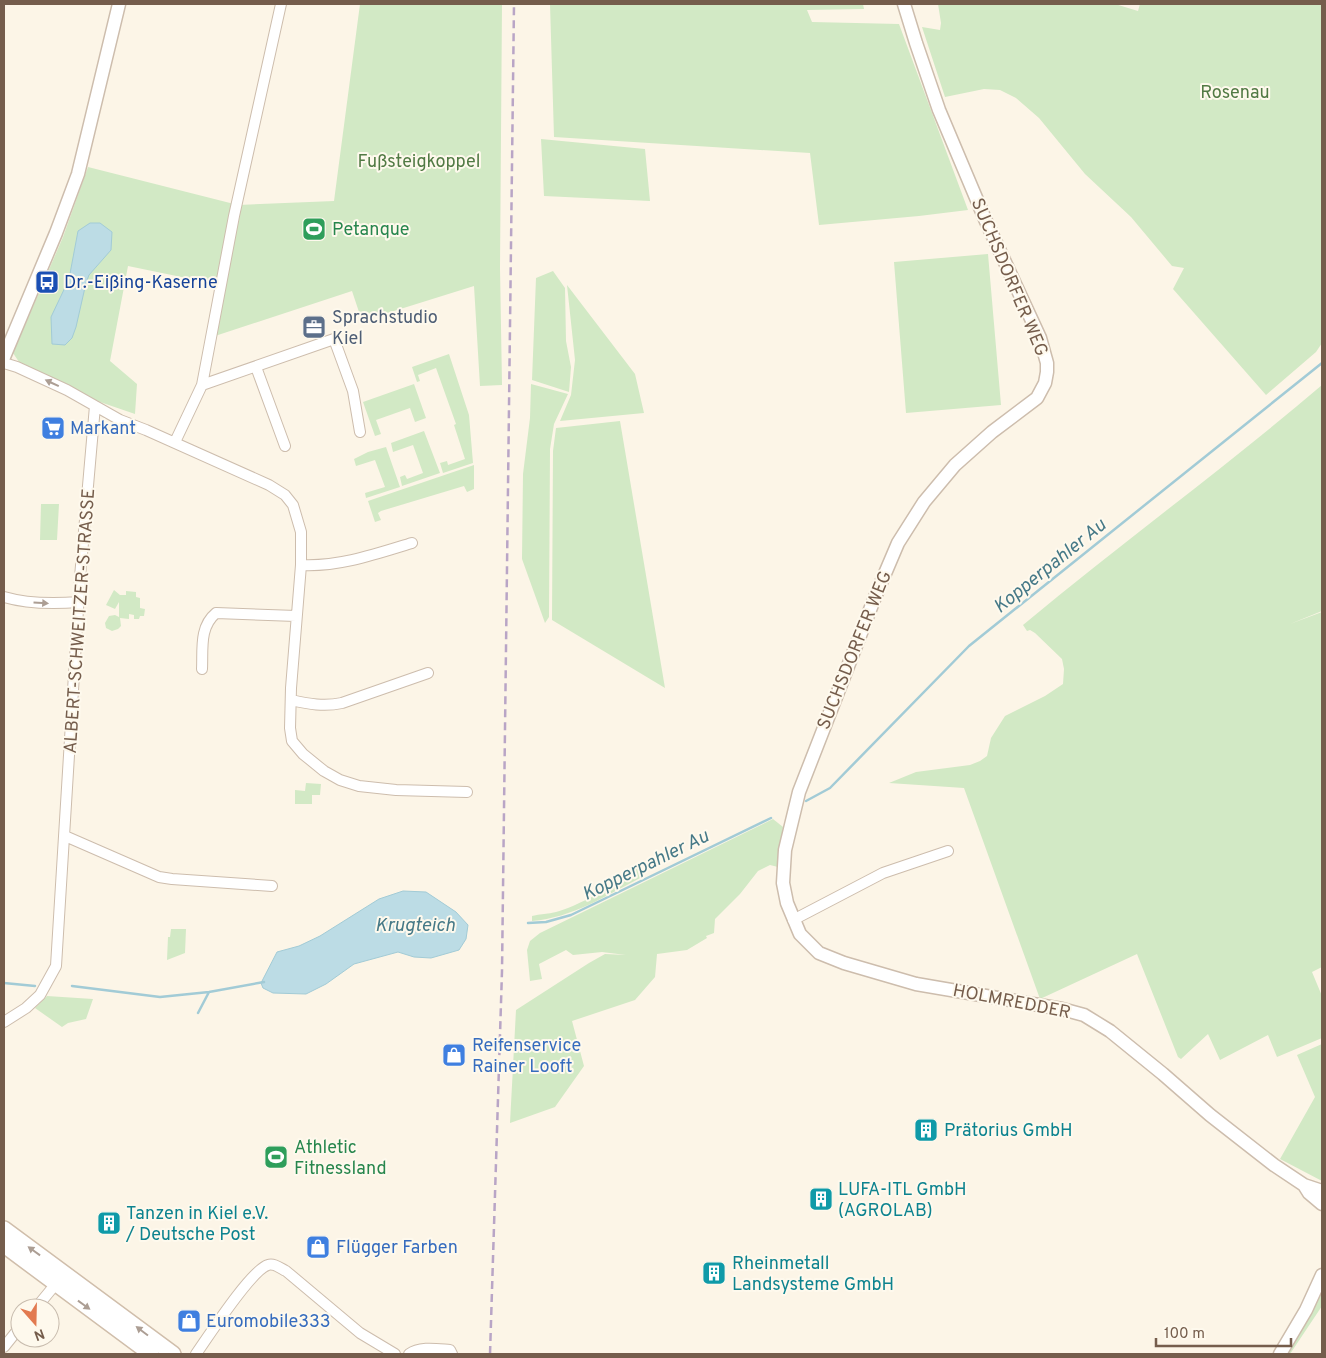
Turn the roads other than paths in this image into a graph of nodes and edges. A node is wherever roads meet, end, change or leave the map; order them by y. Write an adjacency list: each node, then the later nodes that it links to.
1 (118, 4): 4 (street)
2 (281, 4): 7 (street)
3 (904, 4): 21 (street, SUCHSDORFER WEG)
4 (4, 357)
5 (4, 363): 8 (street, one-way to 5)
6 (256, 367): 7 (street); 9 (street); 11 (street)
7 (202, 385): 10 (street)
8 (95, 406): 10 (street); 15 (street, ALBERT-SCHWEITZER-STRASSE)
9 (360, 432)
10 (175, 442): 13 (street)
11 (285, 446)
12 (412, 543): 13 (street)
13 (301, 565): 16 (street)
14 (4, 597): 15 (street, one-way to 15)
15 (79, 602): 22 (street, ALBERT-SCHWEITZER-STRASSE)
16 (296, 616): 17 (street); 19 (street)
17 (202, 669)
18 (428, 673): 19 (street)
19 (291, 700): 20 (street)
20 (467, 792)
21 (793, 813): 25 (street, HOLMREDDER)
22 (65, 836): 24 (street); 26 (street, ALBERT-SCHWEITZER-STRASSE)
23 (948, 851): 25 (street)
24 (272, 886)
25 (793, 920): 27 (street, HOLMREDDER)
26 (4, 1022)
27 (1304, 1185): 28 (street, HOLMREDDER); 29 (street, HOLMREDDER)
28 (1322, 1191)
29 (1322, 1204)
30 (4, 1228): 33 (main road, one-way to 30)
31 (4, 1245): 33 (main road)
32 (1322, 1275): 41 (street)
33 (61, 1279): 34 (street); 35 (main road, one-way to 35); 36 (main road, one-way to 33)
34 (45, 1298)
35 (151, 1354)
36 (173, 1354)
37 (196, 1354): 38 (street)
38 (394, 1354)
39 (409, 1354): 40 (street)
40 (452, 1354)
41 (1280, 1354)

